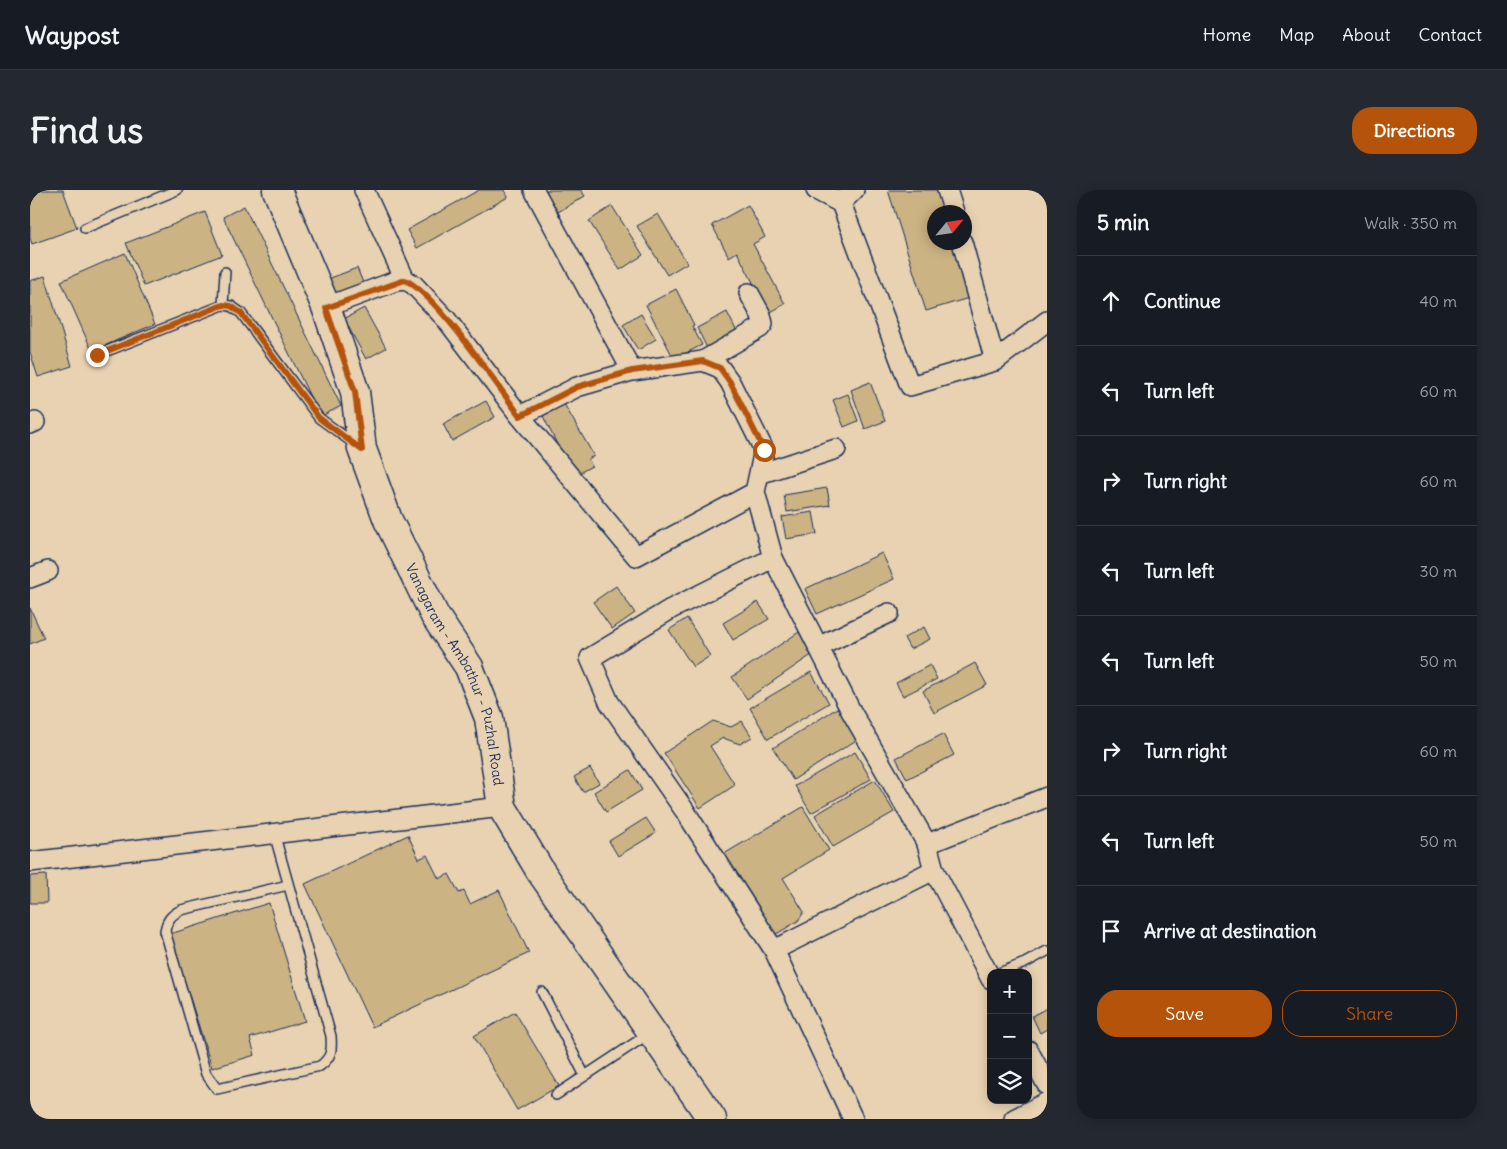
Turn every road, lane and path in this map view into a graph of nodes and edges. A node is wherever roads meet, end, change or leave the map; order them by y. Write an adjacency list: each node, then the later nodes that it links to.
1 (177, 190): 9 (lane)
2 (277, 190): 15 (main road, Vanagaram - Ambathur - Puzhal Road)
3 (364, 190): 12 (street)
4 (534, 190): 20 (street)
5 (816, 190): 7 (street)
6 (947, 190): 8 (street)
7 (848, 197): 19 (street)
8 (952, 205)
9 (84, 228)
10 (964, 250): 19 (street)
11 (225, 272): 14 (lane)
12 (405, 280): 15 (street); 21 (street)
13 (749, 292): 18 (street)
14 (223, 305): 17 (lane); 23 (lane)
15 (326, 308): 23 (main road, Vanagaram - Ambathur - Puzhal Road)
16 (1047, 321): 19 (street)
17 (97, 355)
18 (703, 361): 20 (street); 24 (street)
19 (995, 361)
20 (632, 371): 21 (street)
21 (520, 416): 25 (street)
22 (836, 449): 24 (street)
23 (362, 450): 32 (main road, Vanagaram - Ambathur - Puzhal Road)
24 (759, 474): 25 (street)
25 (755, 492): 26 (street)
26 (773, 558): 30 (street); 38 (street)
27 (48, 570): 28 (street)
28 (30, 578)
29 (889, 613): 30 (street)
30 (818, 647): 34 (street)
31 (1047, 797): 34 (street)
32 (502, 807): 33 (street); 43 (main road, Vanagaram - Ambathur - Puzhal Road)
33 (274, 833): 35 (street); 37 (lane)
34 (927, 844): 36 (street)
35 (30, 862)
36 (934, 870): 38 (street); 40 (street)
37 (288, 885): 37 (lane)
38 (774, 950): 51 (street)
39 (1047, 951): 41 (lane)
40 (988, 969)
41 (1009, 969)
42 (542, 992): 45 (lane)
43 (653, 1032): 45 (lane); 50 (main road, Vanagaram - Ambathur - Puzhal Road)
44 (1032, 1058): 46 (street)
45 (585, 1076): 47 (lane)
46 (1047, 1086)
47 (556, 1095)
48 (1047, 1102): 49 (street)
49 (1022, 1118)
50 (712, 1119)
51 (853, 1119)

